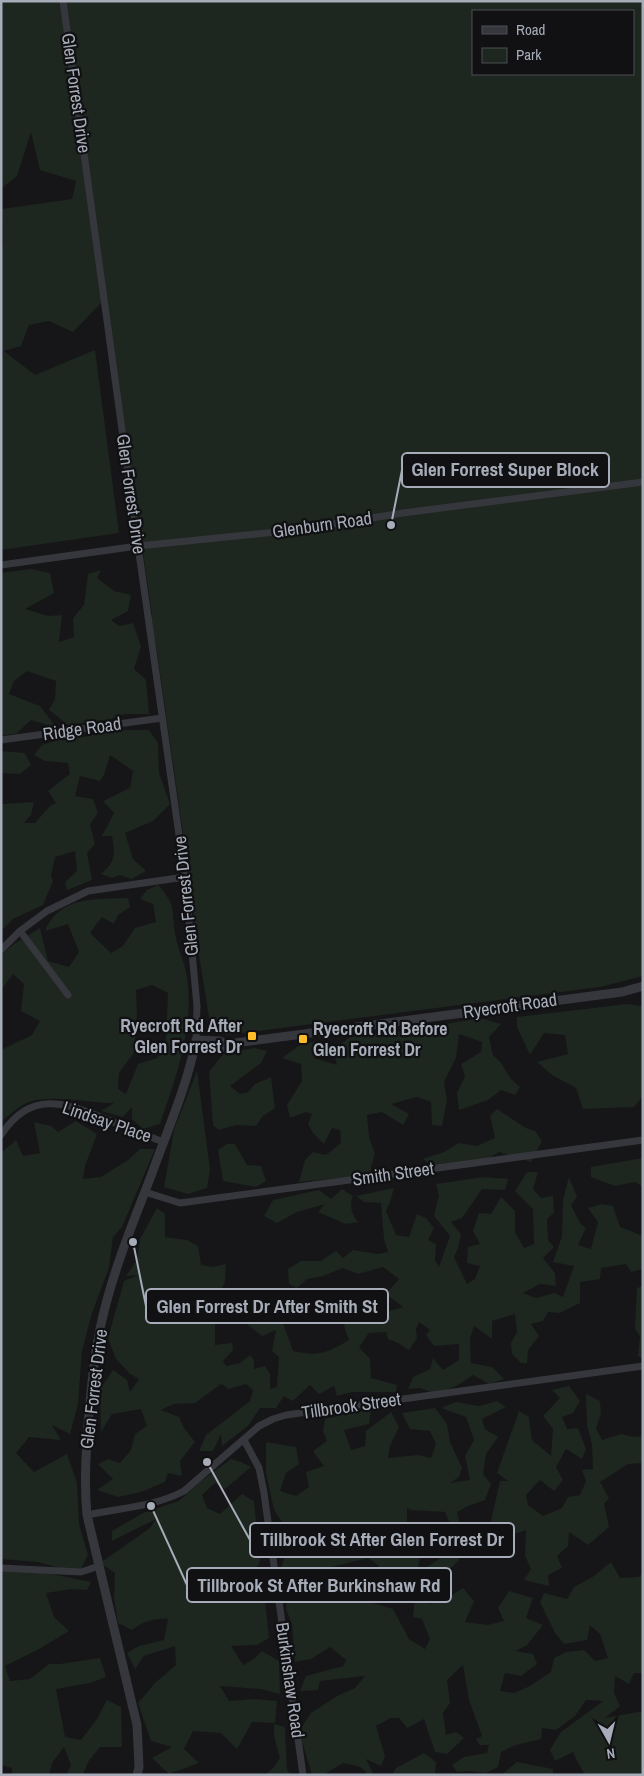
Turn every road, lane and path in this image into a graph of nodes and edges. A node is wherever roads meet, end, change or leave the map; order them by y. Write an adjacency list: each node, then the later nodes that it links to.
1 (64, 1): 3 (street, Glen Forrest Drive)
2 (643, 482): 3 (street, Glenburn Road)
3 (138, 546): 4 (street, Glenburn Road); 5 (street, Glen Forrest Drive)
4 (1, 565)
5 (162, 718): 6 (street, Ridge Road); 7 (street, Glen Forrest Drive)
6 (1, 740)
7 (185, 877): 8 (street); 12 (street, Glen Forrest Drive)
8 (20, 931): 9 (street); 11 (street)
9 (1, 950)
10 (643, 986): 12 (street, Ryecroft Road)
11 (68, 995)
12 (195, 1045): 15 (street, Glen Forrest Drive)
13 (1, 1135): 15 (street, Lindsay Place)
14 (643, 1140): 16 (street, Smith Street)
15 (163, 1142): 16 (street, Glen Forrest Drive)
16 (145, 1192): 19 (street, Glen Forrest Drive)
17 (643, 1366): 18 (street, Tillbrook Street)
18 (244, 1440): 19 (street, Tillbrook Street); 23 (street, Burkinshaw Road)
19 (87, 1515): 20 (street, Glen Forrest Drive)
20 (99, 1566): 21 (street); 22 (street, Glen Forrest Drive)
21 (1, 1568)
22 (137, 1775)
23 (303, 1775)

